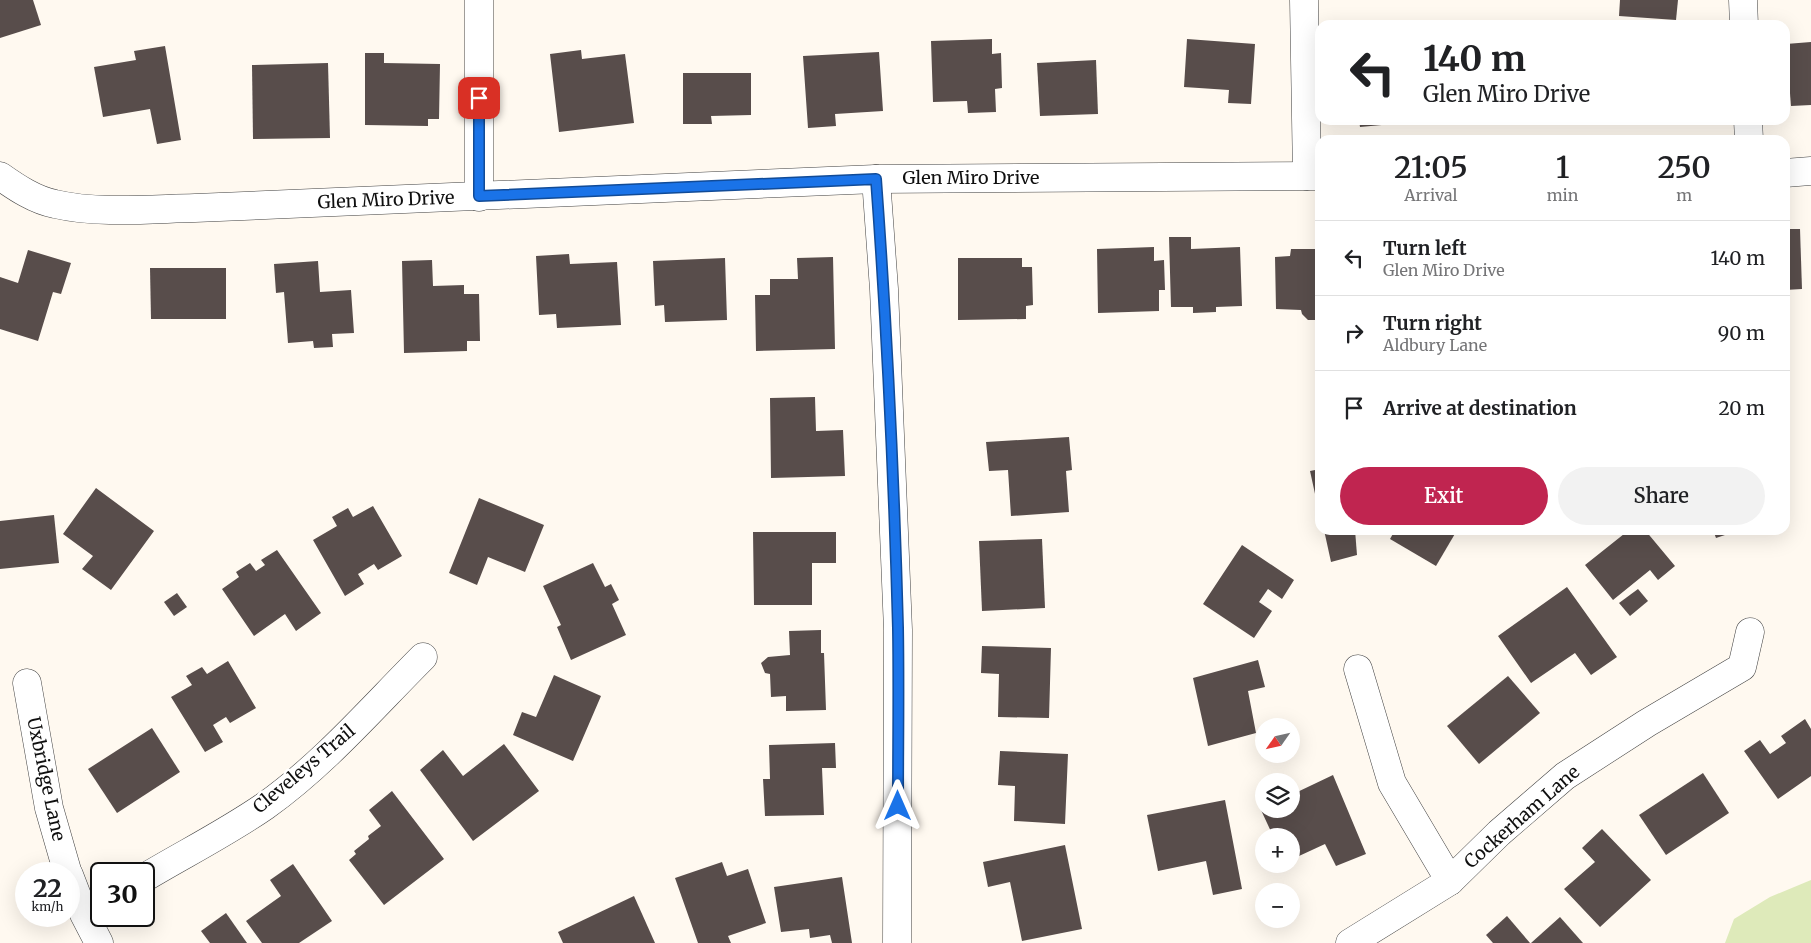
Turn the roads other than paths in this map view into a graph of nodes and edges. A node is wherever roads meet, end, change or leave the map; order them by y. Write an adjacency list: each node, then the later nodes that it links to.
1 (479, 0): 10 (street)
2 (1304, 0): 8 (street)
3 (1743, 0): 4 (street)
4 (1744, 20)
5 (1811, 171): 6 (street)
6 (1790, 173)
7 (0, 176): 10 (street, Glen Miro Drive)
8 (1314, 176): 9 (street, Glen Miro Drive)
9 (876, 179): 10 (street, Glen Miro Drive); 22 (street)
10 (479, 196)
11 (1750, 632): 17 (street, Cockerham Lane)
12 (423, 657): 16 (street, Cleveleys Trail)
13 (1358, 669): 17 (street)
14 (27, 684): 15 (street, Uxbridge Lane)
15 (65, 862)
16 (155, 872)
17 (1450, 881): 23 (street, Cockerham Lane)
18 (80, 891): 19 (street, Uxbridge Lane)
19 (90, 905)
20 (97, 927): 21 (street, Uxbridge Lane)
21 (100, 943)
22 (898, 943)
23 (1350, 943)

